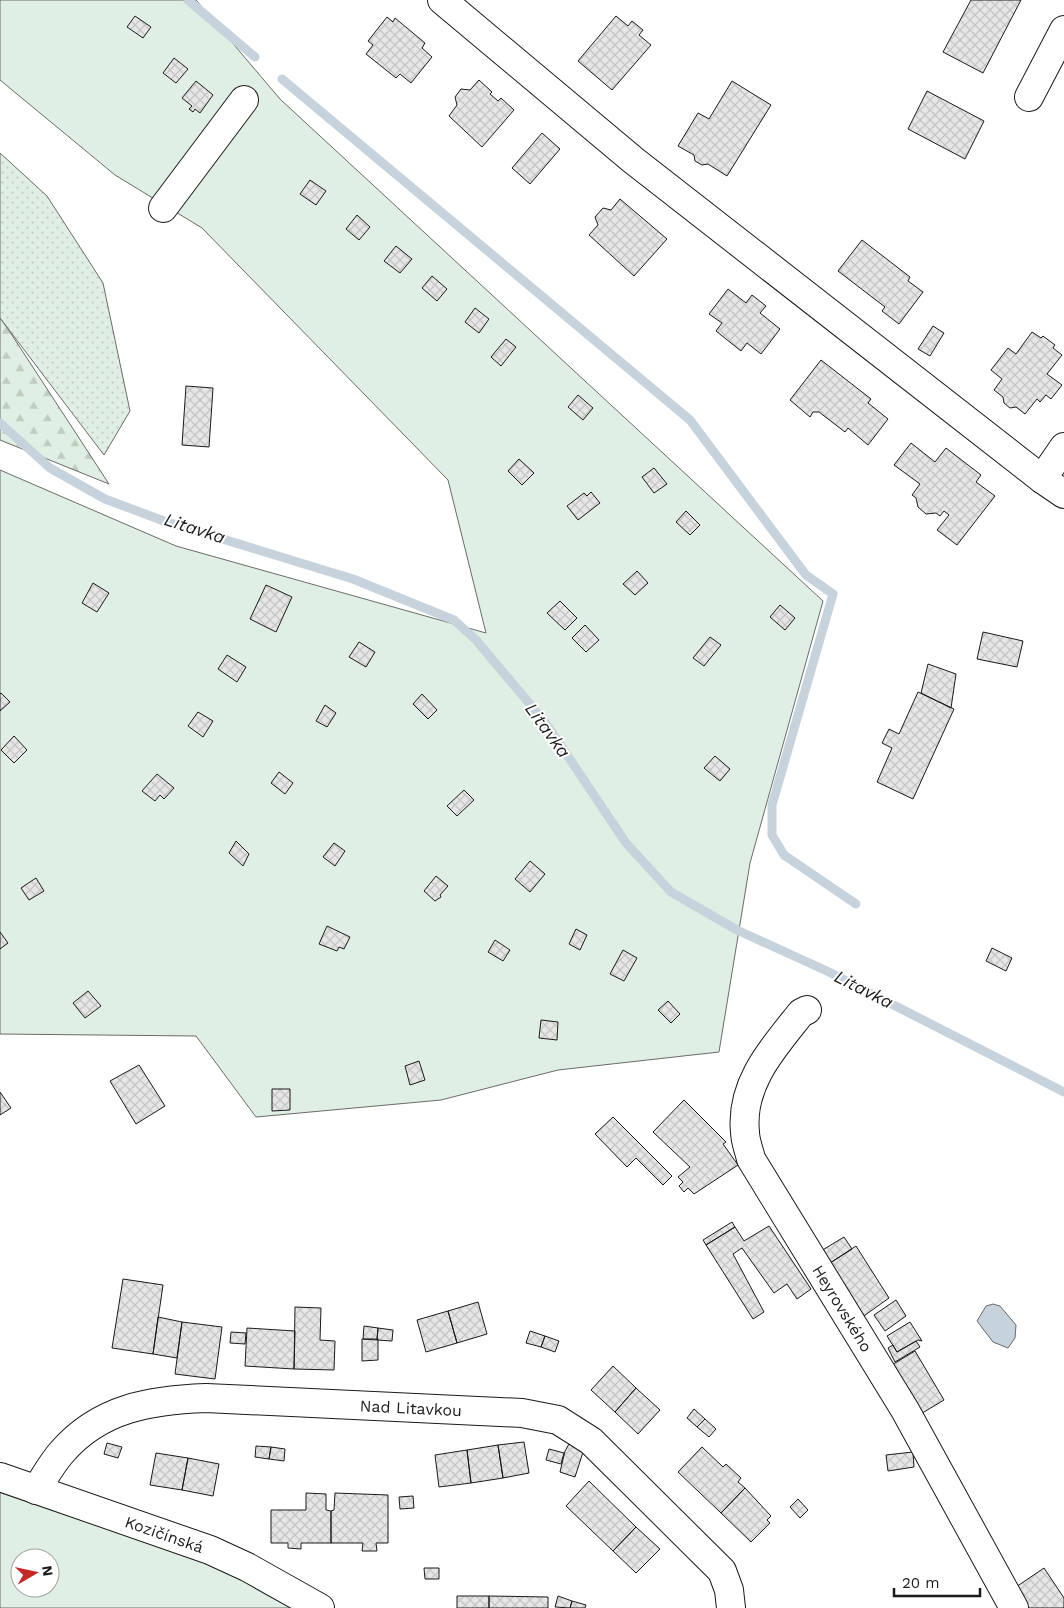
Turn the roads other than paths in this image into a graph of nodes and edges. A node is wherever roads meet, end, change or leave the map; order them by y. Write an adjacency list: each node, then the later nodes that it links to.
1 (442, 0): 7 (street)
2 (1064, 30): 3 (street)
3 (1029, 97)
4 (244, 100): 5 (street)
5 (163, 208)
6 (1064, 447): 7 (street)
7 (1042, 479): 8 (street)
8 (1064, 494)
9 (807, 1010): 14 (street, Heyrovského)
10 (0, 1477): 11 (street, Kozičínská)
11 (36, 1490): 12 (street, Kozičínská); 13 (street, Nad Litavkou)
12 (320, 1608)
13 (731, 1608)
14 (1014, 1608)

